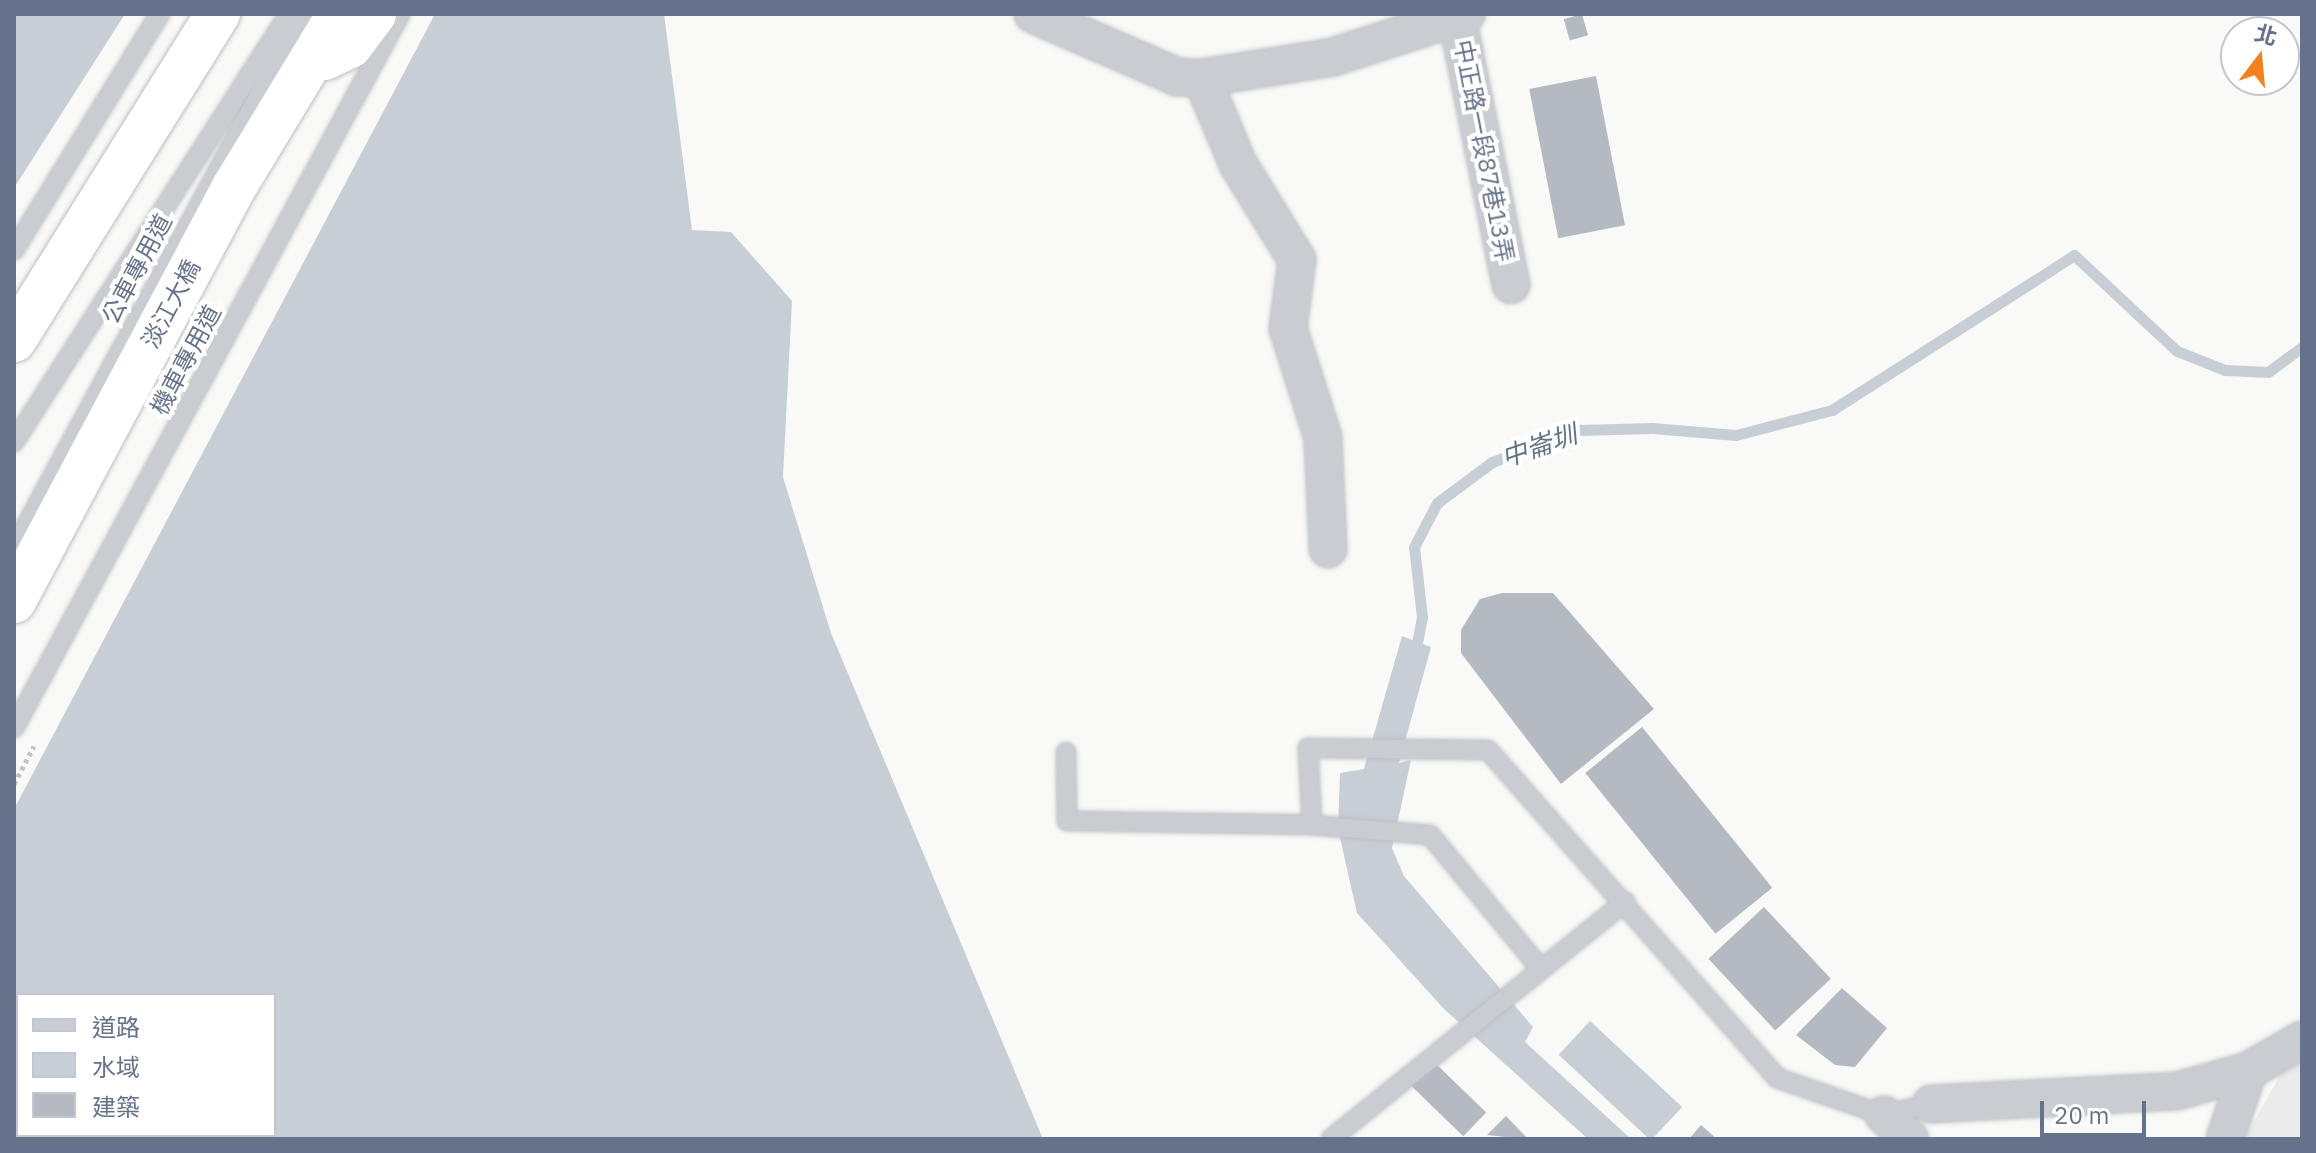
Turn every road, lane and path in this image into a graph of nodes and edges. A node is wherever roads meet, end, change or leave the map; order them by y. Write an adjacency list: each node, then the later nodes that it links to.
1 (160, 14): 12 (lane)
2 (289, 14): 15 (lane, 公車專用道)
3 (303, 14): 16 (lane, 公車專用道)
4 (339, 14): 10 (highway, 淡江大橋)
5 (374, 14): 10 (highway)
6 (400, 14): 19 (lane, 機車專用道)
7 (1033, 14): 11 (street)
8 (1461, 16): 11 (street); 13 (street, 中正路一段87巷13弄)
9 (214, 17): 14 (highway)
10 (305, 68): 18 (highway, 淡江大橋)
11 (1202, 78): 17 (street)
12 (14, 250)
13 (1511, 285)
14 (14, 340)
15 (14, 442)
16 (14, 548)
17 (1328, 549)
18 (14, 601)
19 (14, 728)
20 (1066, 752): 21 (lane)
21 (1312, 825): 22 (lane); 23 (lane)
22 (1625, 902): 23 (lane); 27 (lane)
23 (1540, 968): 28 (lane)
24 (2302, 1040): 25 (street)
25 (2248, 1071): 26 (street); 30 (street)
26 (1931, 1104): 27 (lane)
27 (1884, 1115): 29 (street)
28 (1331, 1139)
29 (1910, 1139)
30 (2225, 1139)

